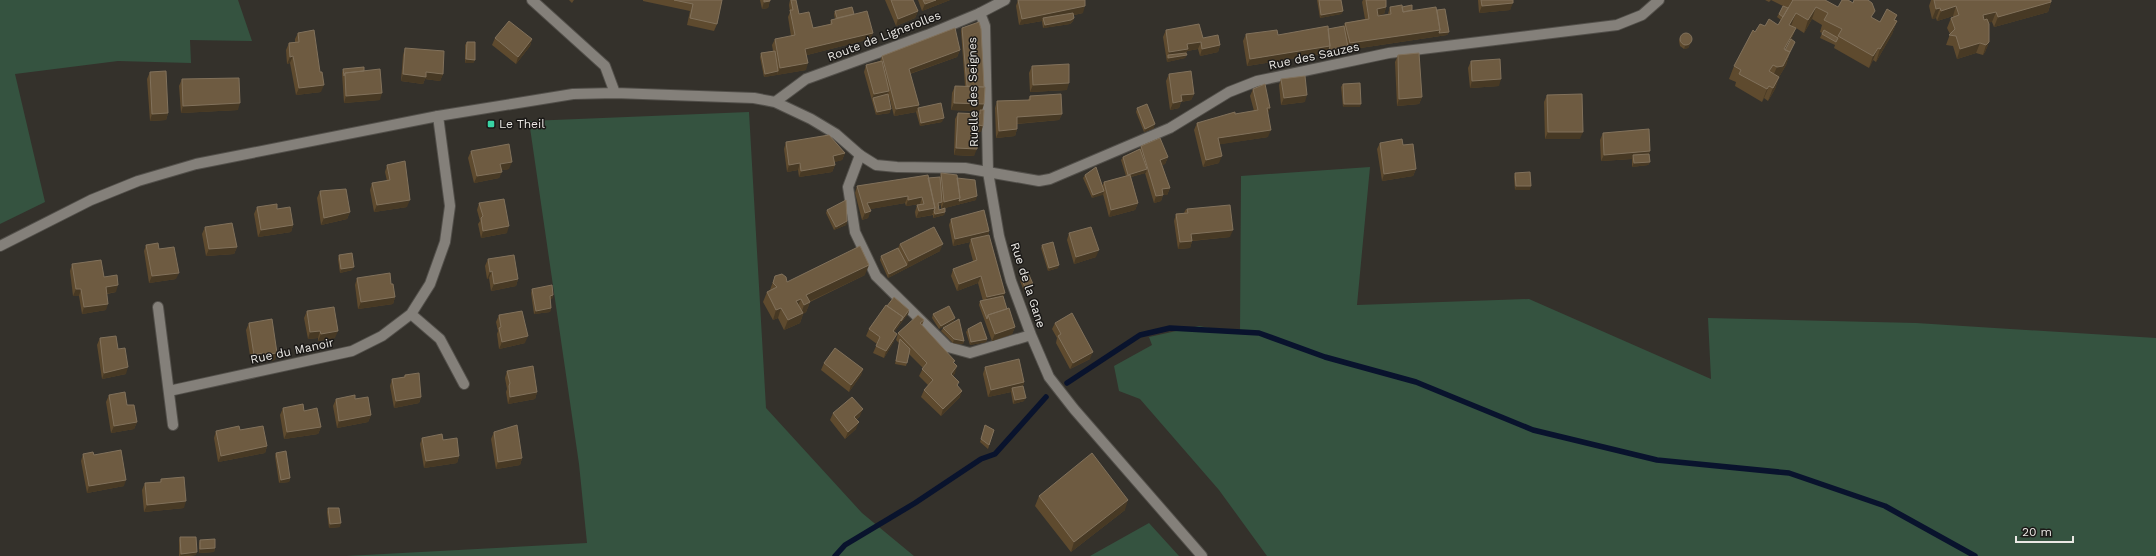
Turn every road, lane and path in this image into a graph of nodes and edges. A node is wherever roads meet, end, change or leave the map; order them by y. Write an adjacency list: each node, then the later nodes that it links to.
1 (532, 0): 5 (street)
2 (1005, 0): 4 (street, Route de Lignerolles)
3 (1659, 0): 9 (street, Rue des Sauzes)
4 (980, 13): 6 (street, Route de Lignerolles); 9 (street, Ruelle des Seignes)
5 (615, 93): 6 (street); 7 (street)
6 (775, 102): 8 (street)
7 (438, 116): 10 (street); 12 (street, Rue du Manoir)
8 (860, 155): 9 (street); 13 (street)
9 (988, 172): 13 (street, Rue de la Gane)
10 (0, 246)
11 (158, 306): 15 (street)
12 (411, 314): 14 (street); 15 (street, Rue du Manoir)
13 (1031, 335): 17 (street, Rue de la Gane)
14 (464, 384)
15 (169, 390): 16 (street)
16 (173, 425)
17 (1202, 556)

